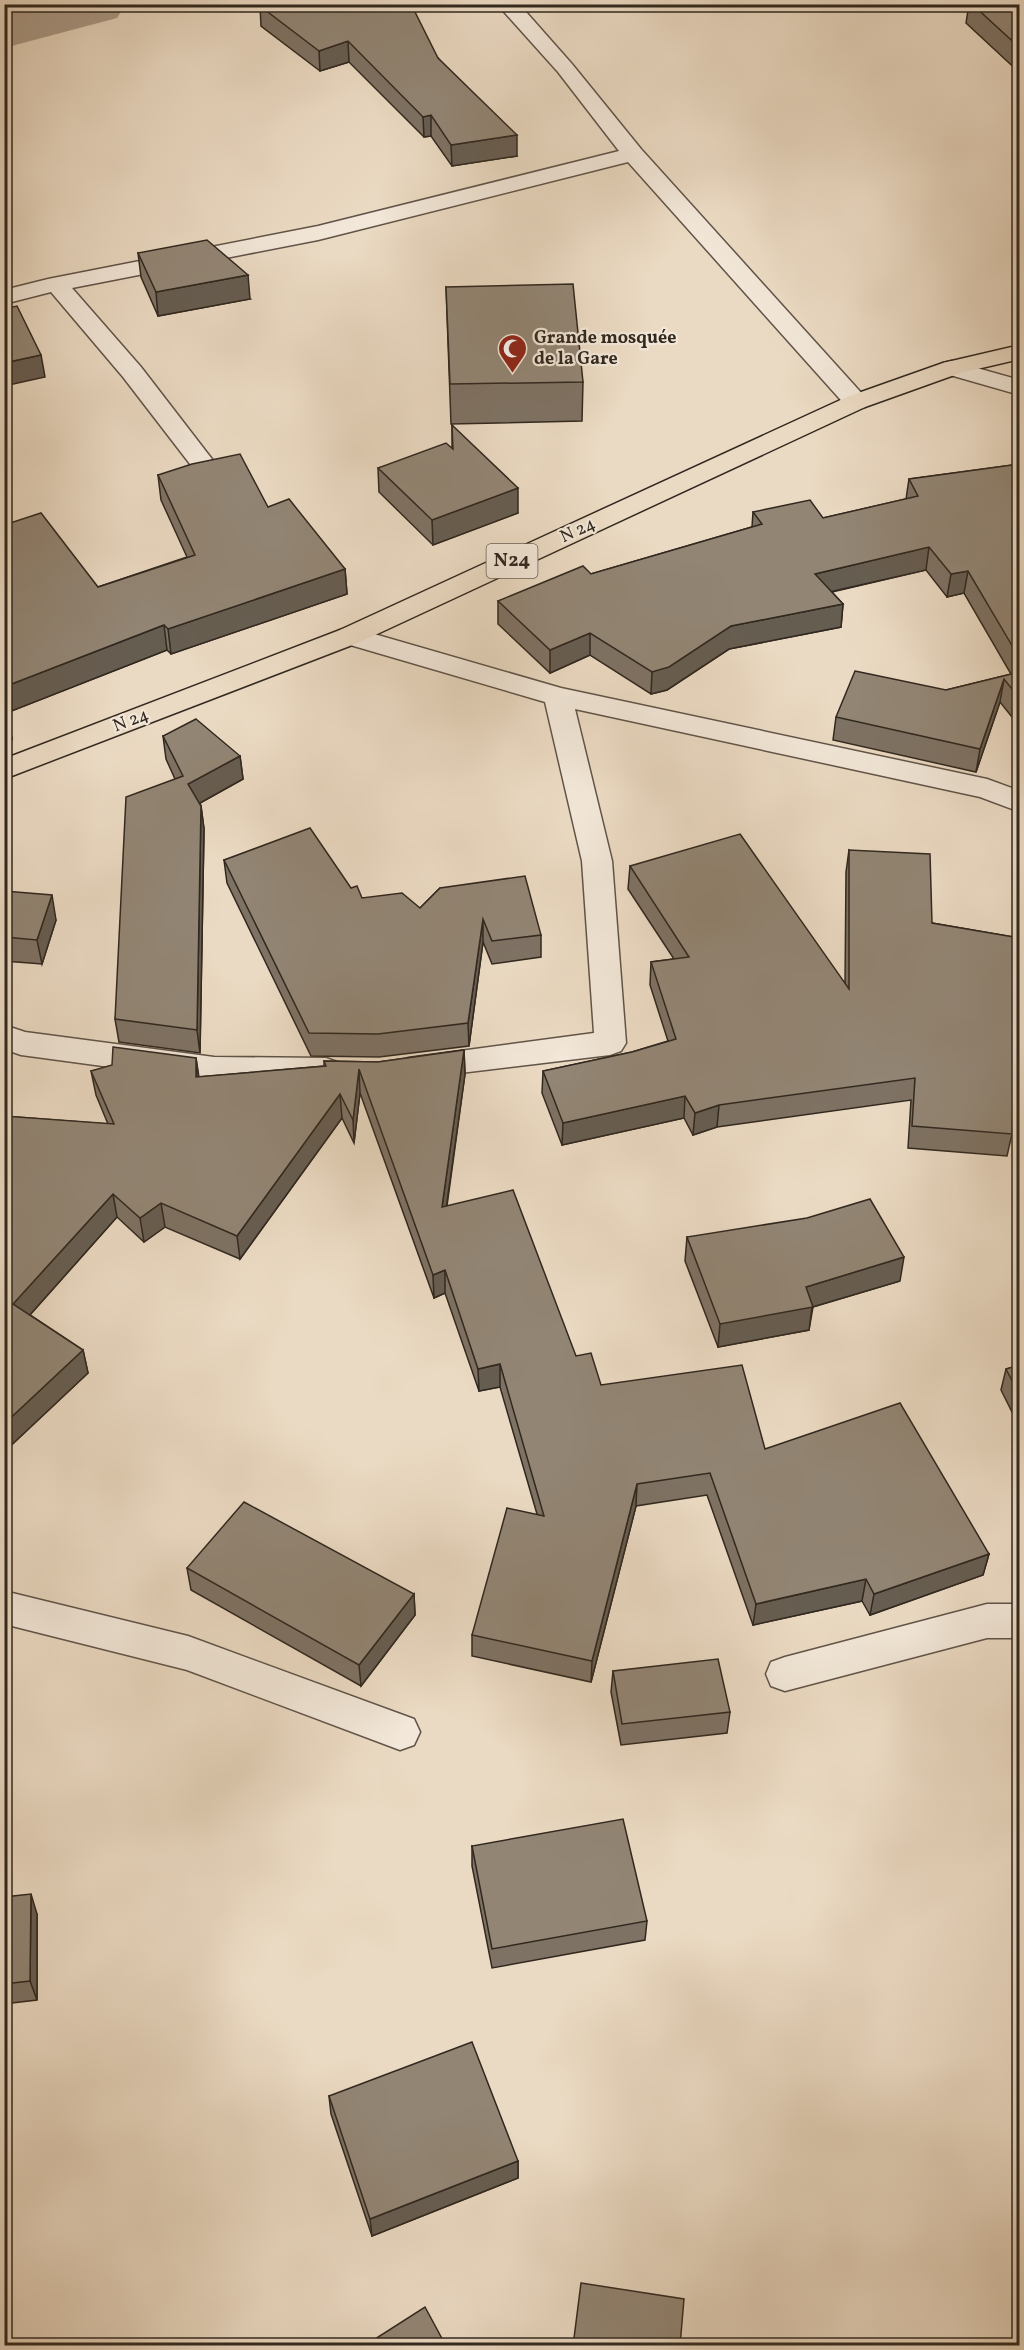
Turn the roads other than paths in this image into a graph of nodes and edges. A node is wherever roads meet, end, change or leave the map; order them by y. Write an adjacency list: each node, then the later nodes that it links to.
1 (507, 4): 2 (street)
2 (633, 154): 3 (street); 8 (street)
3 (56, 284): 4 (street); 9 (street)
4 (4, 297)
5 (1020, 352): 6 (main road, N 24 / N24)
6 (952, 368): 7 (street); 8 (main road, N 24 / N24)
7 (1020, 388)
8 (856, 402): 10 (main road, N 24 / N24)
9 (199, 459)
10 (350, 636): 11 (street); 12 (main road, N 24 / N24)
11 (558, 696): 14 (street); 17 (street)
12 (4, 770)
13 (1020, 781): 14 (street)
14 (987, 789): 15 (street)
15 (1020, 802)
16 (4, 1036): 18 (street)
17 (391, 1069)
18 (356, 1070)
19 (4, 1607): 22 (street)
20 (1020, 1621): 21 (street)
21 (785, 1674)
22 (400, 1732)

